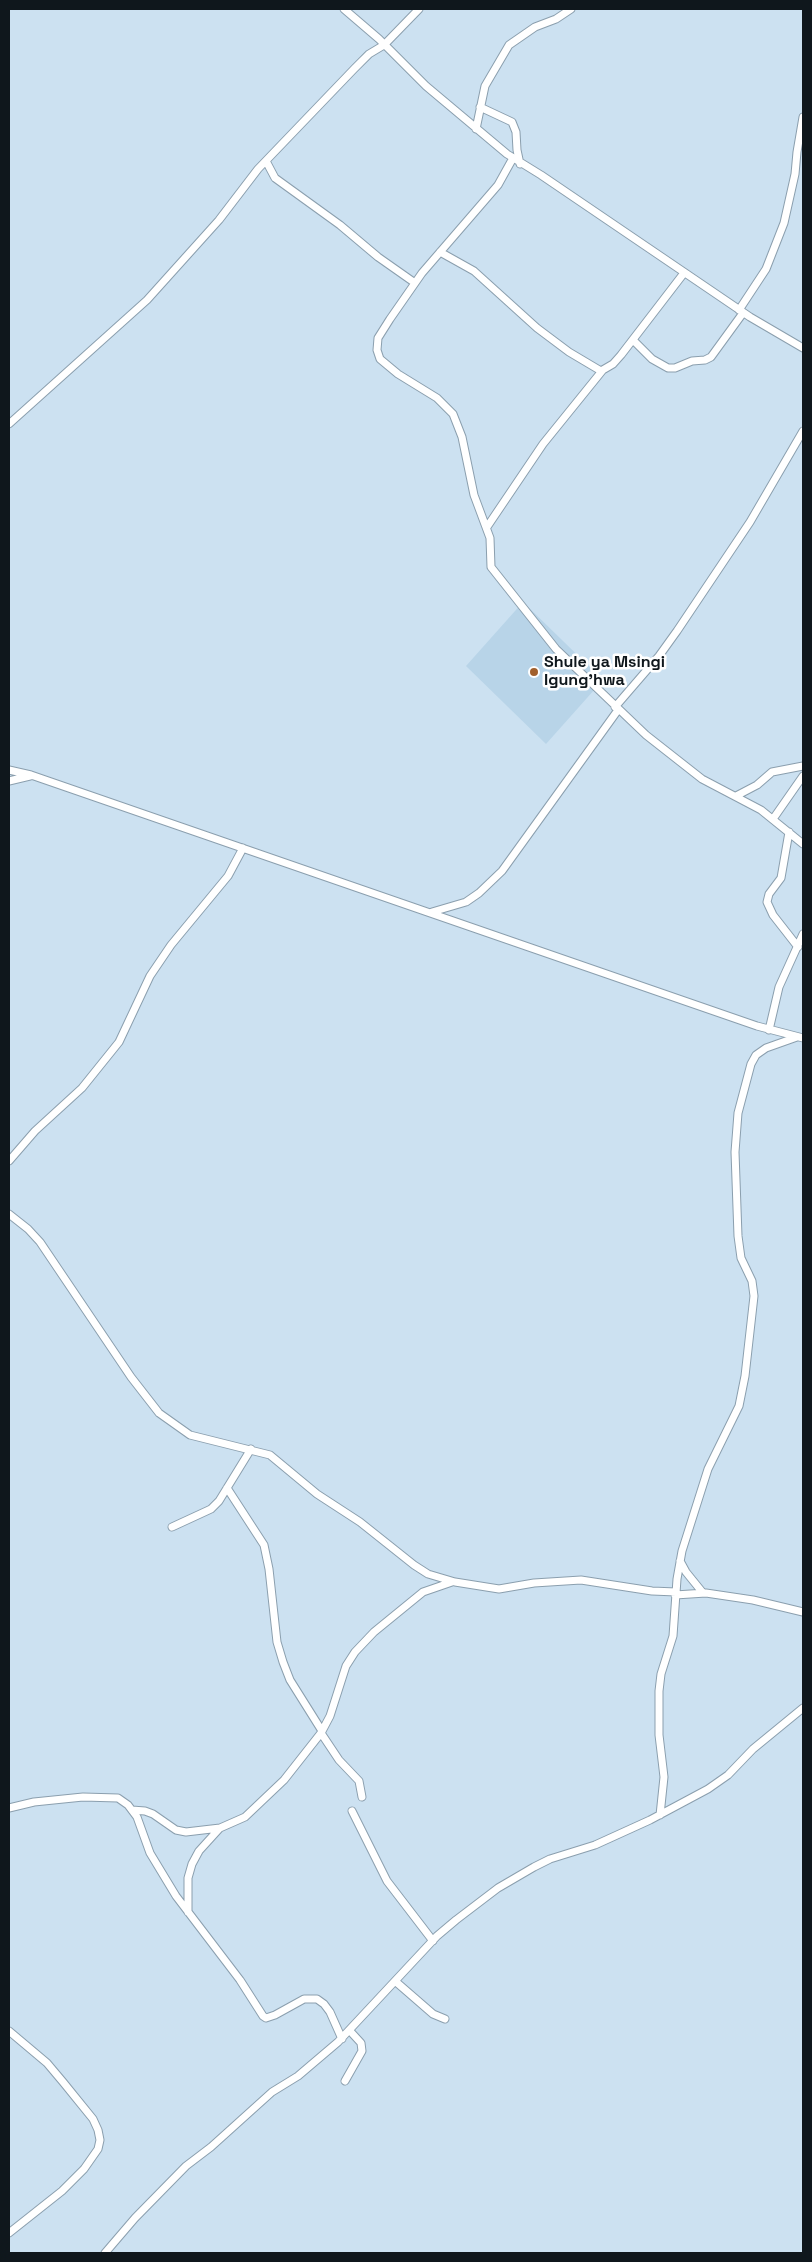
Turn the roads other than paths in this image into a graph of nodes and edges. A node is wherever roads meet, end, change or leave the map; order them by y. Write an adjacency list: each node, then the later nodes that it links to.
1 (419, 9): 4 (street)
2 (571, 9): 5 (street)
3 (348, 10): 4 (street)
4 (384, 44): 7 (street); 9 (street)
5 (480, 107): 7 (street); 10 (street)
6 (803, 117): 14 (street)
7 (476, 129): 8 (street)
8 (513, 158): 10 (street); 11 (street)
9 (266, 161): 13 (street); 18 (street)
10 (520, 164): 12 (street)
11 (440, 252): 13 (street); 17 (street)
12 (684, 273): 14 (street); 15 (street)
13 (415, 283): 20 (street)
14 (741, 311): 15 (street); 16 (street)
15 (633, 340): 17 (street)
16 (803, 348)
17 (602, 370): 20 (street)
18 (9, 424)
19 (803, 431): 21 (street)
20 (487, 527): 21 (street)
21 (616, 708): 27 (street); 32 (street)
22 (803, 766): 27 (street)
23 (9, 770): 24 (street)
24 (31, 775): 26 (street); 31 (street)
25 (803, 776): 28 (street)
26 (9, 781)
27 (736, 796): 28 (street)
28 (774, 820): 29 (street)
29 (789, 832): 30 (street); 34 (street)
30 (803, 844)
31 (244, 848): 32 (street); 37 (street)
32 (430, 912): 35 (street)
33 (803, 934): 34 (street)
34 (798, 947): 35 (street)
35 (769, 1030): 36 (street)
36 (802, 1037): 42 (street)
37 (9, 1162)
38 (9, 1214): 39 (street)
39 (251, 1449): 40 (street); 43 (street)
40 (227, 1488): 41 (street); 48 (street)
41 (172, 1527)
42 (680, 1560): 44 (street); 45 (street)
43 (453, 1582): 45 (street); 48 (street)
44 (703, 1593): 45 (street); 46 (street)
45 (675, 1594): 53 (street)
46 (803, 1612)
47 (803, 1708): 53 (street)
48 (322, 1732): 49 (street); 54 (street)
49 (362, 1797)
50 (9, 1808): 51 (street)
51 (132, 1810): 54 (street); 55 (street)
52 (352, 1812): 56 (street)
53 (660, 1815): 56 (street)
54 (219, 1828): 55 (street)
55 (188, 1913): 61 (street)
56 (433, 1942): 57 (street)
57 (395, 1981): 58 (street); 60 (street)
58 (445, 2018)
59 (9, 2031): 63 (street)
60 (350, 2031): 61 (street); 62 (street)
61 (342, 2039): 64 (street)
62 (345, 2081)
63 (9, 2233)
64 (105, 2253)

